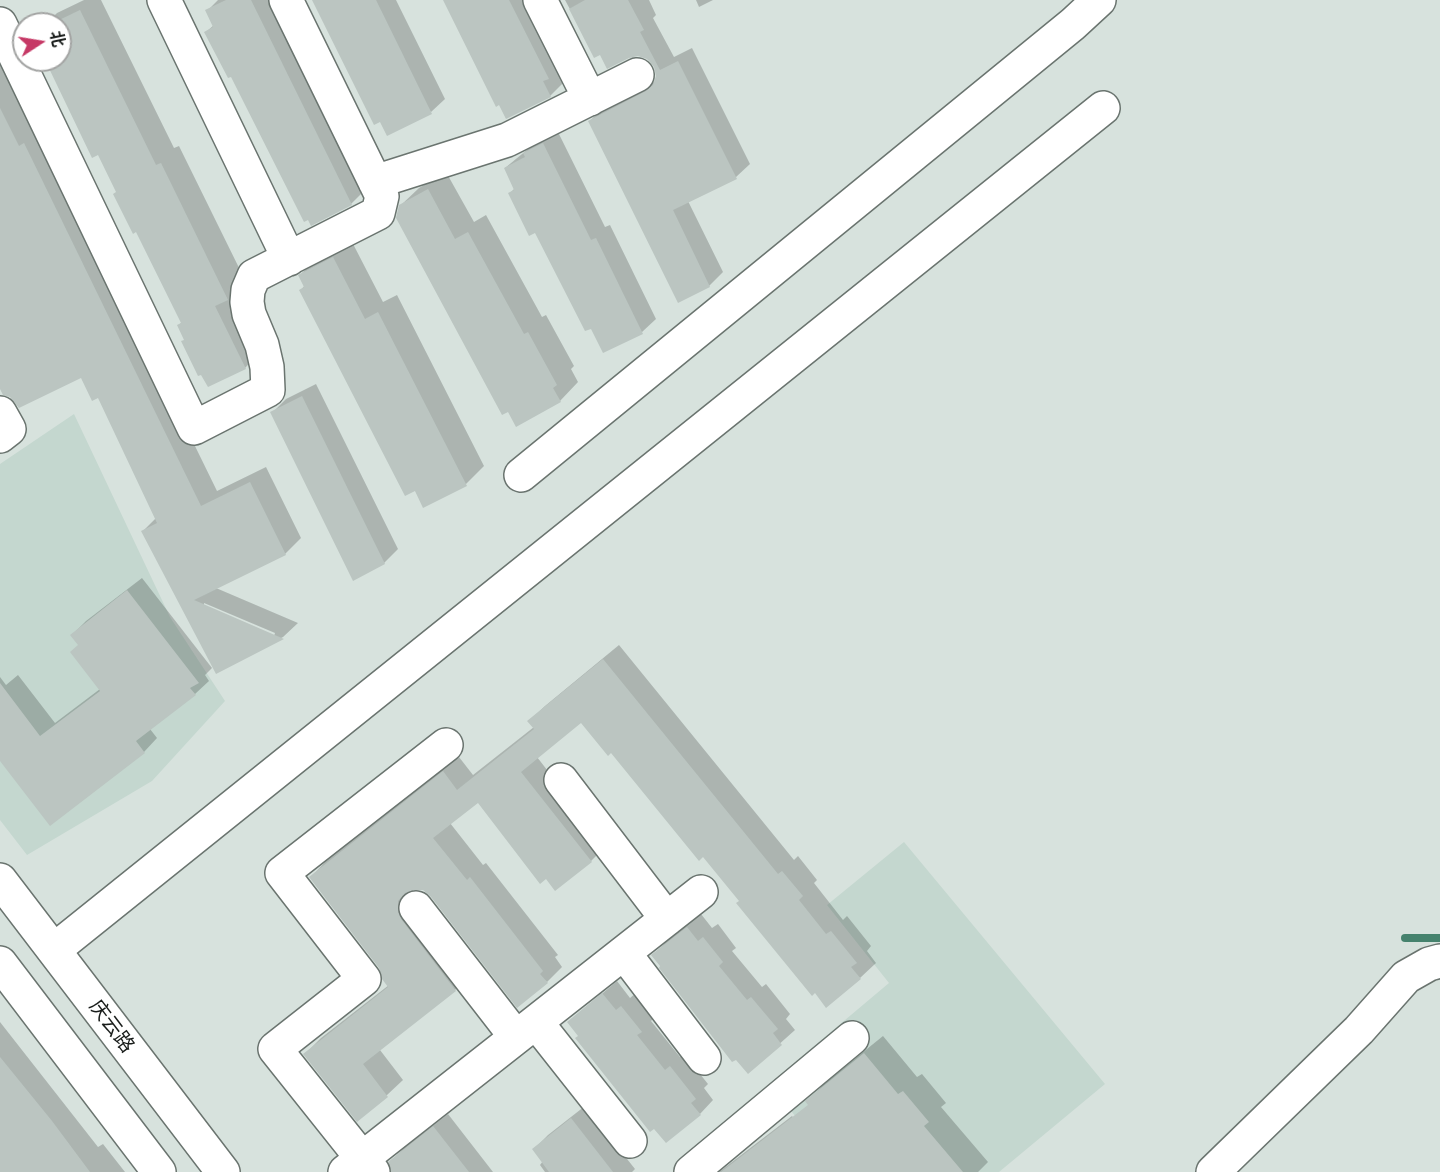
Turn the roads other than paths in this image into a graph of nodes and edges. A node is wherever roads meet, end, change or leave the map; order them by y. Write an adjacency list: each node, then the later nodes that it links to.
1 (164, 0): 10 (street)
2 (286, 0): 9 (street)
3 (540, 0): 7 (street)
4 (1099, 0): 11 (street)
5 (0, 24): 10 (street)
6 (637, 75): 7 (street)
7 (590, 99): 9 (street)
8 (1102, 108): 18 (street)
9 (375, 182): 10 (street)
10 (289, 259)
11 (521, 475)
12 (446, 745): 26 (street)
13 (561, 780): 17 (street)
14 (0, 880): 18 (street, 庆云路)
15 (701, 892): 17 (street)
16 (416, 908): 22 (street)
17 (667, 919): 19 (street)
18 (54, 950): 28 (street, 庆云路)
19 (624, 953): 22 (street); 24 (street)
20 (1436, 957): 30 (street)
21 (0, 963): 27 (street)
22 (526, 1029): 25 (street); 26 (street)
23 (852, 1038): 29 (street)
24 (704, 1058)
25 (630, 1141)
26 (360, 1167)
27 (159, 1172)
28 (223, 1172)
29 (690, 1172)
30 (1213, 1172)

